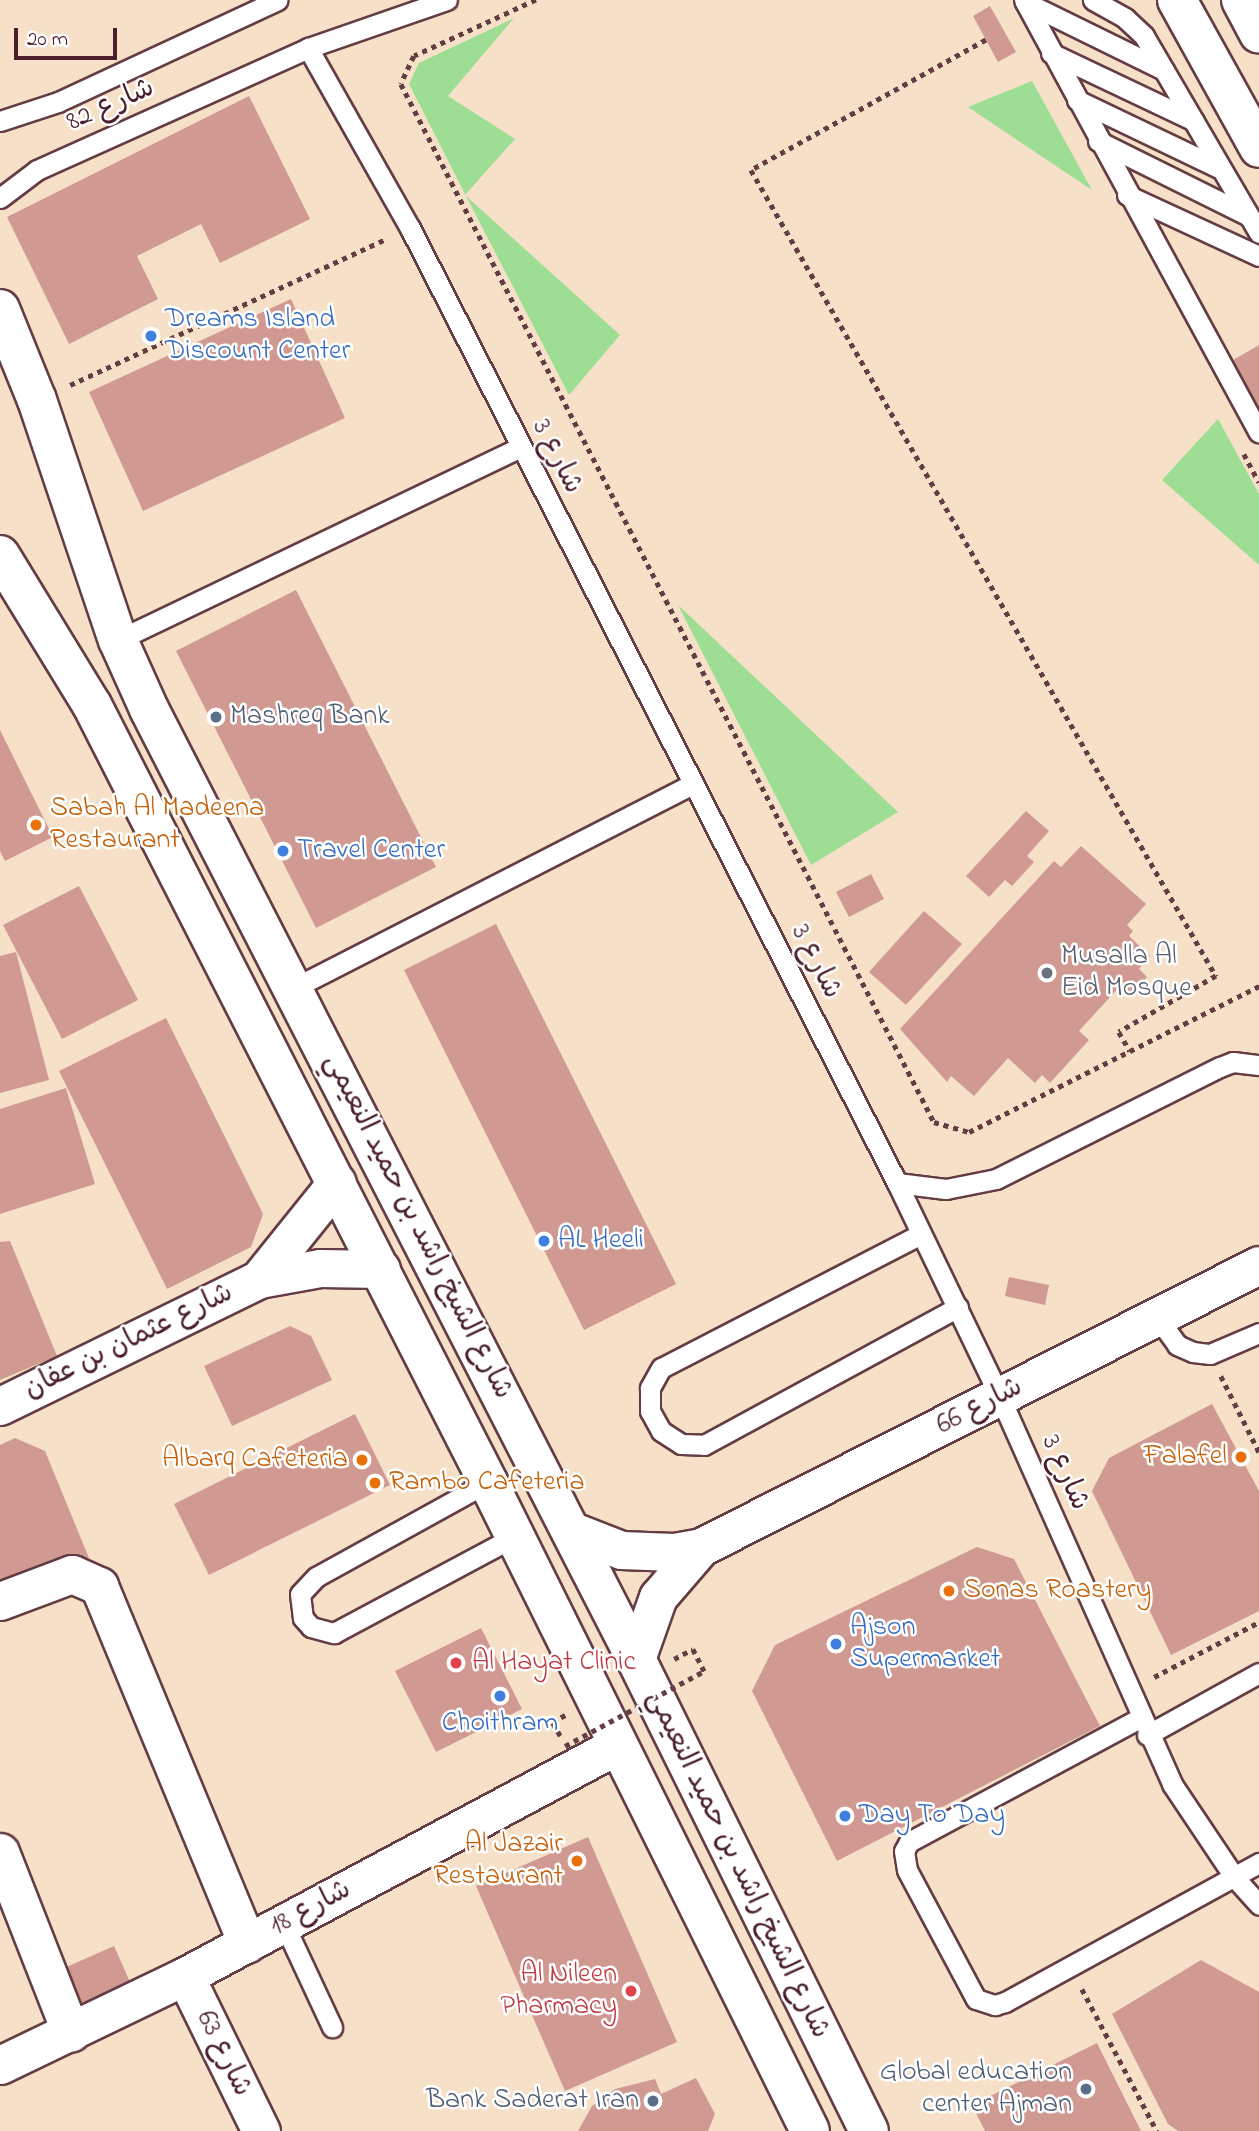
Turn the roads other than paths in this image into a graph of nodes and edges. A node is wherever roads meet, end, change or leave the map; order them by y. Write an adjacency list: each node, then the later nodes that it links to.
1 (278, 0): 13 (lane, شارع 82)
2 (447, 0): 7 (lane, شارع 82)
3 (1093, 0): 11 (lane)
4 (1177, 0): 16 (main road)
5 (1241, 0): 8 (main road)
6 (1024, 1): 10 (lane); 11 (lane)
7 (411, 6): 9 (lane, شارع 82)
8 (1259, 34)
9 (308, 48): 19 (lane, شارع 82); 24 (lane, شارع 3)
10 (1051, 53): 12 (lane); 14 (lane)
11 (1164, 70): 14 (lane)
12 (1077, 100): 15 (lane); 17 (lane)
13 (0, 121)
14 (1194, 121): 17 (lane)
15 (1098, 141): 18 (lane); 20 (lane)
16 (1259, 148)
17 (1221, 169): 20 (lane)
18 (1127, 195): 21 (lane); 23 (lane)
19 (0, 198)
20 (1254, 225)
21 (1259, 256)
22 (0, 309): 26 (main road, شارع الشيخ راشد بن حميد النعيمي)
23 (1259, 432)
24 (520, 447): 26 (lane); 27 (lane, شارع 3)
25 (0, 555): 30 (main road, شارع الشيخ راشد بن حميد النعيمي)
26 (118, 640): 28 (main road, شارع الشيخ راشد بن حميد النعيمي)
27 (692, 784): 28 (lane); 31 (lane, شارع 3)
28 (294, 988): 42 (main road, شارع الشيخ راشد بن حميد النعيمي)
29 (1259, 1065): 31 (lane)
30 (337, 1182): 34 (main road, شارع الشيخ راشد بن حميد النعيمي); 35 (street, شارع عثمان بن عفان)
31 (897, 1183): 32 (lane, شارع 3)
32 (921, 1234): 36 (lane, شارع 3); 36 (lane)
33 (1259, 1265): 37 (street, شارع 66)
34 (381, 1269): 35 (street, شارع عثمان بن عفان); 41 (main road, شارع الشيخ راشد بن حميد النعيمي)
35 (259, 1279): 40 (street, شارع عثمان بن عفان)
36 (958, 1307): 39 (lane, شارع 3)
37 (1157, 1317): 38 (lane); 39 (street, شارع 66)
38 (1259, 1333)
39 (1000, 1397): 44 (street, شارع 66); 48 (lane, شارع 3)
40 (0, 1406)
41 (488, 1482): 43 (main road, شارع الشيخ راشد بن حميد النعيمي); 43 (lane)
42 (570, 1530): 44 (street, شارع 66); 46 (main road, شارع الشيخ راشد بن حميد النعيمي)
43 (516, 1536): 49 (main road, شارع الشيخ راشد بن حميد النعيمي)
44 (701, 1547): 46 (street, شارع 66)
45 (0, 1601): 55 (street)
46 (636, 1659): 62 (main road, شارع الشيخ راشد بن حميد النعيمي)
47 (1259, 1673): 48 (lane)
48 (1144, 1726): 52 (lane, شارع 3); 52 (lane)
49 (617, 1745): 54 (street, شارع 18); 60 (main road, شارع الشيخ راشد بن حميد النعيمي)
50 (0, 1852): 58 (street)
51 (1259, 1863): 52 (lane)
52 (1235, 1878): 53 (lane, شارع 3)
53 (1259, 1905)
54 (284, 1924): 55 (street, شارع 18); 57 (lane)
55 (247, 1944): 56 (street, شارع 18)
56 (186, 1976): 58 (street, شارع 18); 61 (street, شارع 63)
57 (332, 2027)
58 (71, 2033): 59 (street, شارع 18)
59 (0, 2066)
60 (806, 2127)
61 (261, 2131)
62 (869, 2131)

